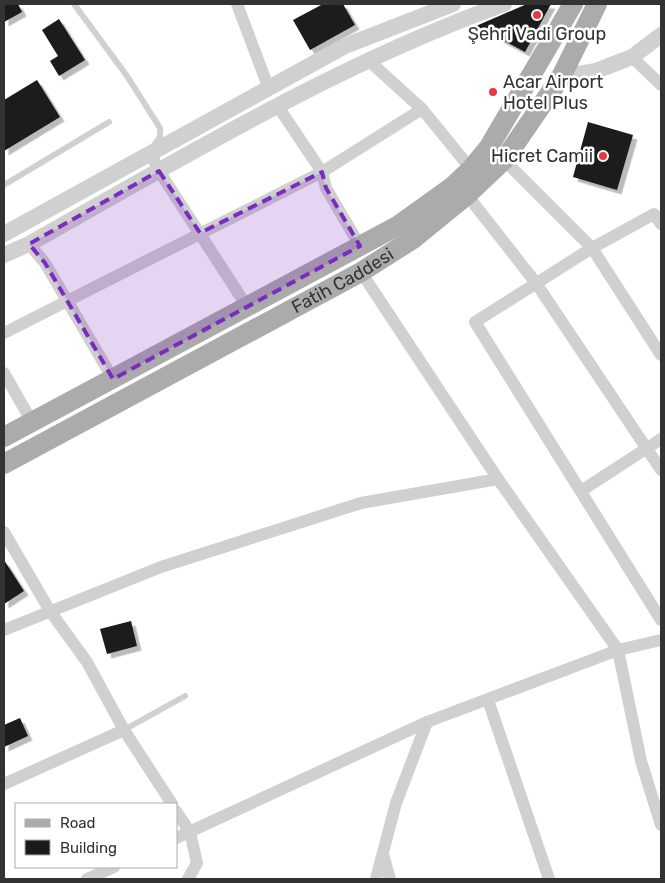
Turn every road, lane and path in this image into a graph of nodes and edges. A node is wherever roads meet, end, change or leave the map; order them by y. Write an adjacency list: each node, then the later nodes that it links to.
1 (74, 4): 16 (lane)
2 (237, 4): 12 (street)
3 (454, 4): 12 (street)
4 (504, 4): 9 (street)
5 (572, 4): 18 (main road, Fatih Caddesi)
6 (597, 4): 10 (main road, Fatih Caddesi)
7 (661, 35): 8 (street)
8 (632, 58): 10 (street); 11 (street)
9 (368, 60): 13 (street); 14 (street)
10 (561, 77): 17 (main road, Fatih Caddesi)
11 (661, 85)
12 (269, 89): 16 (street)
13 (277, 105): 19 (street); 20 (street)
14 (422, 109): 18 (street); 20 (street)
15 (109, 122): 21 (lane)
16 (151, 154): 19 (street); 24 (street)
17 (504, 160): 22 (main road, Fatih Caddesi); 28 (street)
18 (472, 169): 27 (main road, Fatih Caddesi)
19 (159, 171): 25 (street); 26 (street)
20 (322, 172): 25 (street); 27 (street)
21 (4, 185)
22 (467, 195): 30 (main road, Fatih Caddesi); 31 (street)
23 (661, 224): 28 (street)
24 (4, 234)
25 (200, 234): 32 (street); 33 (street)
26 (29, 244): 29 (street); 32 (street)
27 (360, 246): 33 (main road, Fatih Caddesi)
28 (592, 248): 31 (street); 35 (street)
29 (4, 255)
30 (361, 272): 42 (main road, Fatih Caddesi); 44 (street)
31 (536, 283): 41 (street); 45 (street)
32 (68, 300): 34 (street); 37 (street)
33 (248, 308): 37 (main road, Fatih Caddesi)
34 (4, 333)
35 (661, 355)
36 (4, 372): 38 (street)
37 (113, 379): 38 (main road, Fatih Caddesi)
38 (32, 422): 39 (main road, Fatih Caddesi)
39 (4, 437)
40 (661, 439): 41 (street)
41 (647, 448): 43 (street); 45 (street)
42 (4, 464)
43 (661, 470)
44 (498, 479): 47 (street); 51 (street)
45 (581, 491): 48 (street)
46 (4, 532): 47 (street)
47 (50, 611): 49 (street); 55 (street)
48 (661, 620)
49 (4, 630)
50 (661, 640): 51 (street)
51 (618, 650): 53 (street); 58 (street)
52 (185, 696): 55 (lane)
53 (488, 700): 54 (street); 69 (street)
54 (427, 722): 61 (street); 63 (street)
55 (124, 730): 56 (street); 57 (street)
56 (4, 784)
57 (171, 803)
58 (658, 804): 60 (street)
59 (178, 814): 61 (street)
60 (661, 825)
61 (190, 832): 62 (street); 66 (street)
62 (178, 837)
63 (383, 854): 67 (street); 68 (street)
64 (112, 868): 65 (street)
65 (88, 879)
66 (188, 879)
67 (376, 879)
68 (390, 879)
69 (549, 879)

